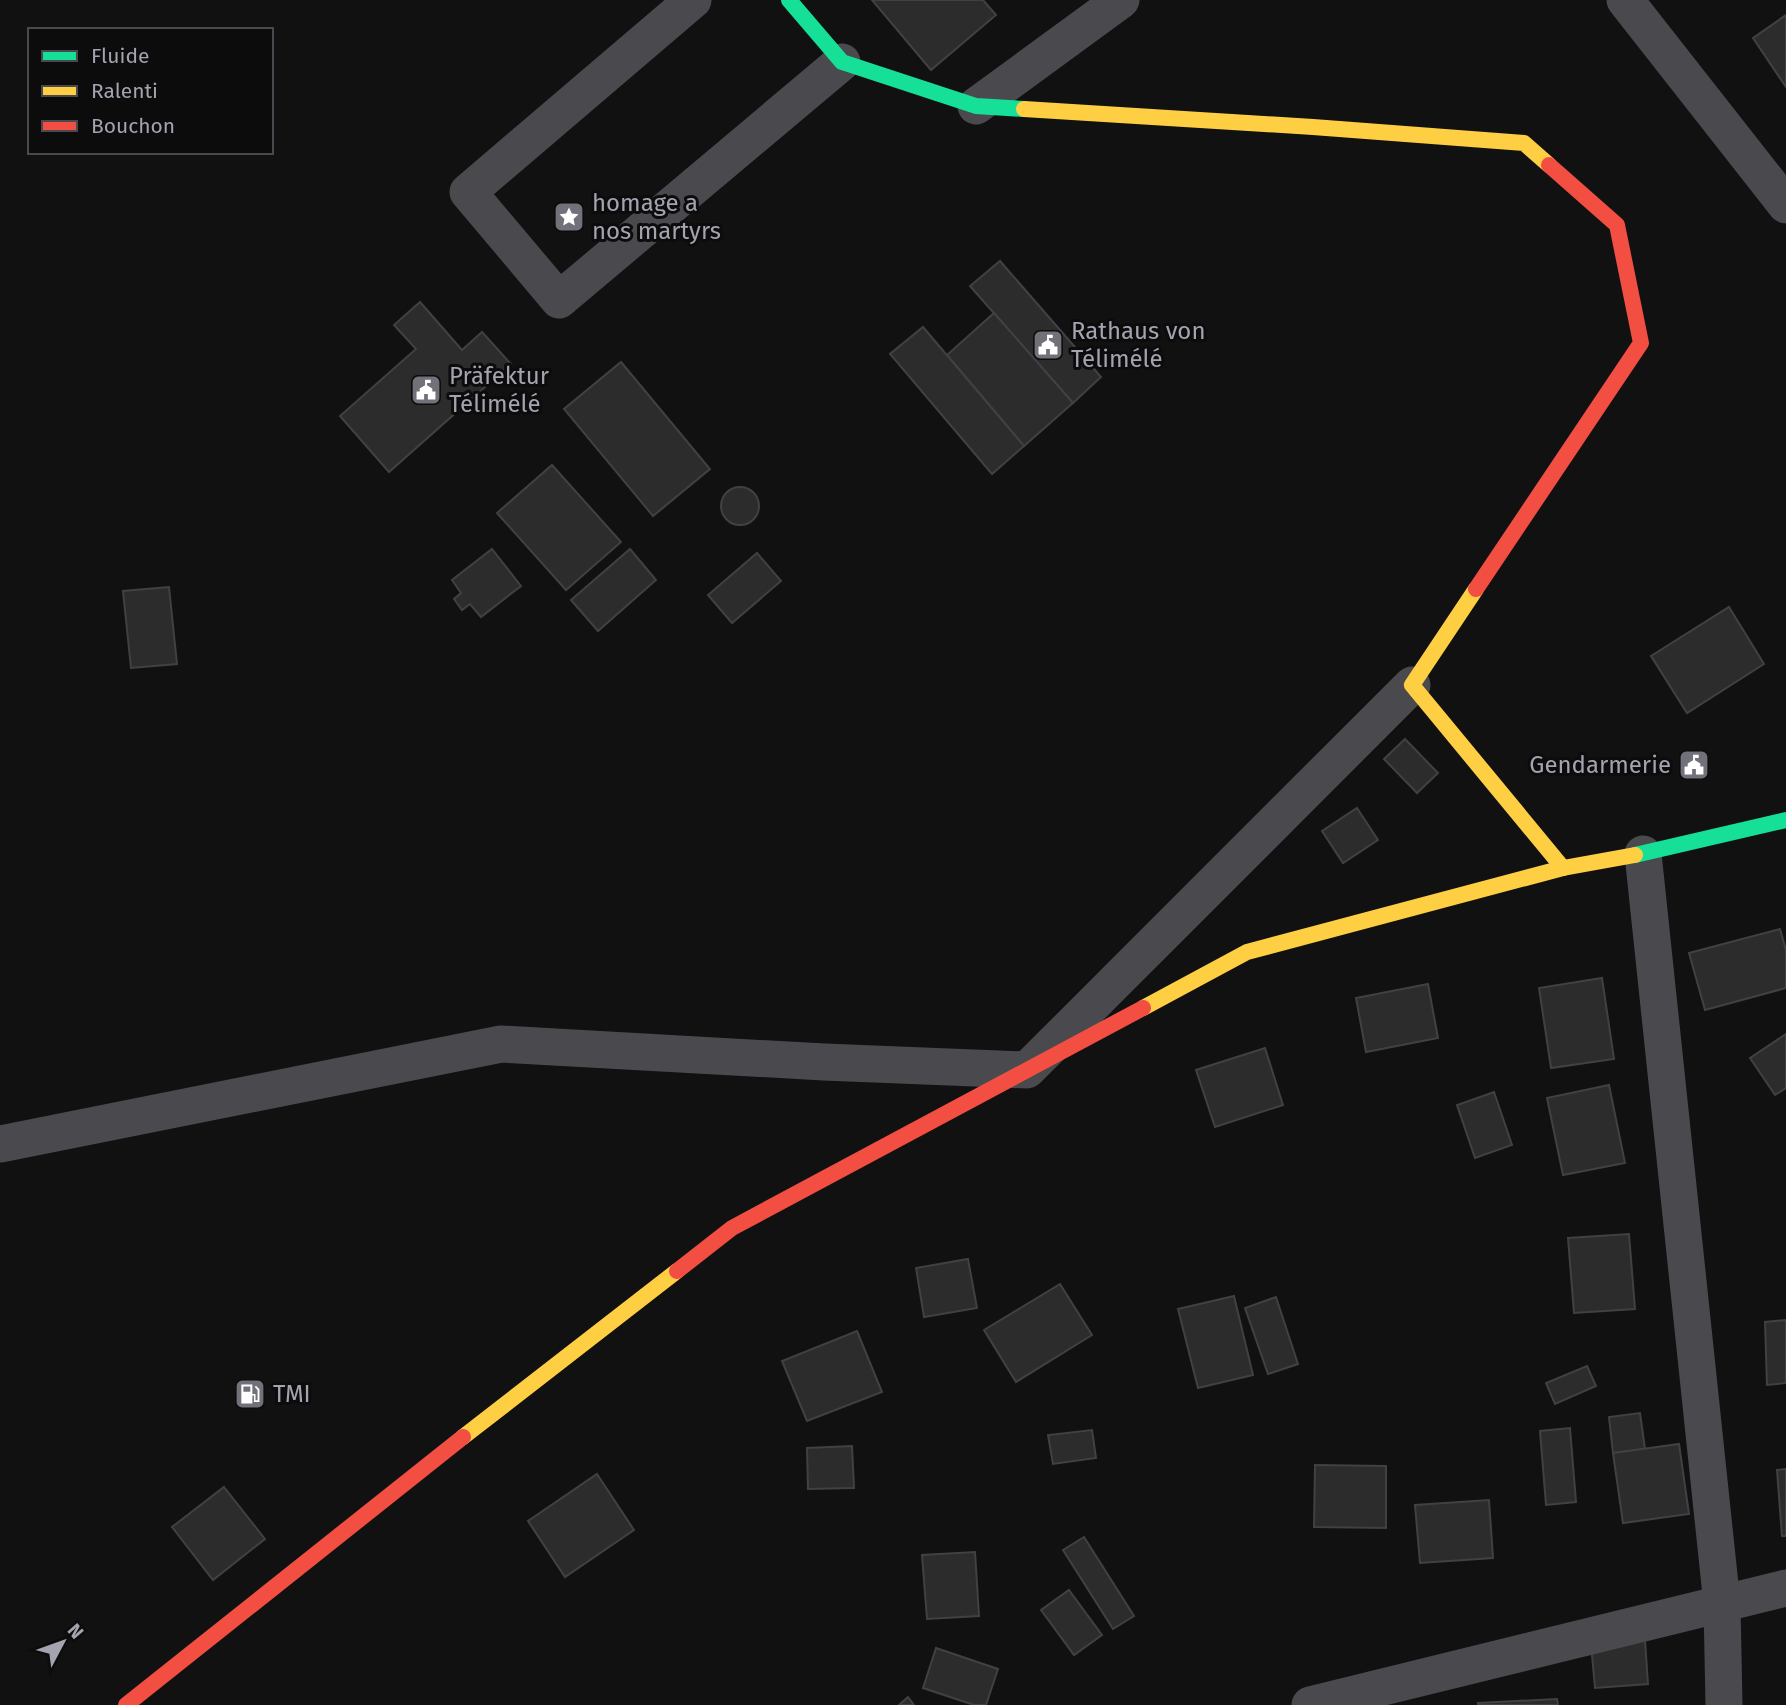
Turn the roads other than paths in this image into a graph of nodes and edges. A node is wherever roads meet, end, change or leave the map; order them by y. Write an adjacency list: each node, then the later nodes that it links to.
1 (693, 0): 5 (street)
2 (789, 0): 5 (main road)
3 (1121, 0): 6 (street)
4 (1625, 0): 7 (street)
5 (842, 62): 6 (main road)
6 (976, 106): 8 (main road)
7 (1786, 205)
8 (1412, 685): 11 (main road); 12 (street)
9 (1786, 820): 10 (main road)
10 (1643, 853): 11 (main road); 15 (street)
11 (1563, 868): 12 (main road)
12 (1027, 1070): 13 (street); 16 (main road)
13 (0, 1144)
14 (1786, 1588): 15 (street)
15 (1722, 1604): 17 (street); 18 (street)
16 (126, 1705)
17 (1310, 1705)
18 (1724, 1705)

